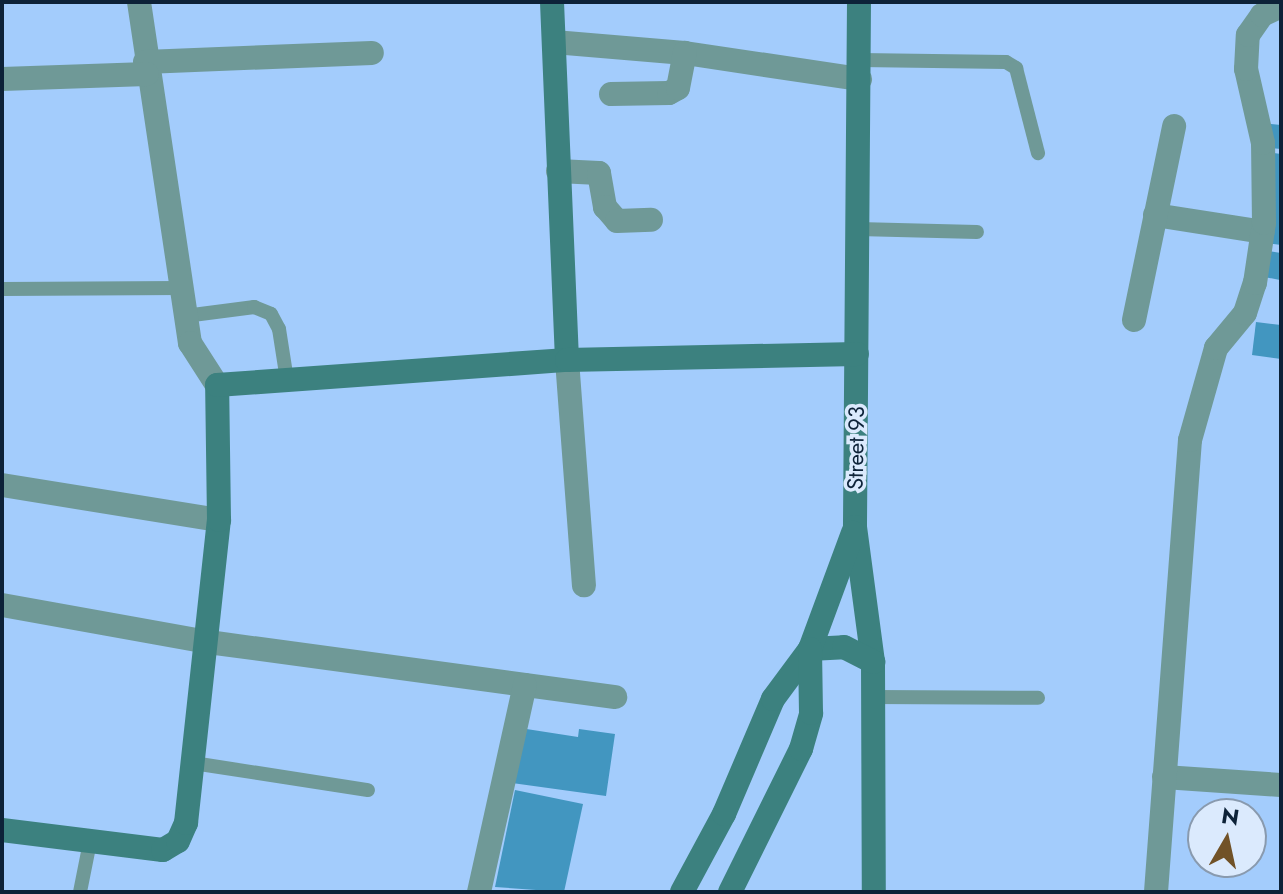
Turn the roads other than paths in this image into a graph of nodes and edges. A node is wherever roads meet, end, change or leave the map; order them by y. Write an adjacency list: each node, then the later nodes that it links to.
1 (139, 2): 8 (street)
2 (552, 2): 5 (street)
3 (859, 2): 9 (street, Street 93)
4 (1281, 6): 17 (street)
5 (554, 42): 7 (street); 14 (street)
6 (372, 53): 8 (street)
7 (685, 53): 9 (street); 11 (street)
8 (146, 68): 10 (street); 20 (street)
9 (860, 69): 13 (lane); 18 (street, Street 93)
10 (2, 79)
11 (611, 94)
12 (1174, 126): 15 (street)
13 (1038, 153)
14 (558, 171): 16 (street); 25 (street)
15 (1155, 215): 17 (street); 23 (street)
16 (651, 220)
17 (1270, 226): 41 (street)
18 (858, 229): 19 (lane); 24 (street, Street 93)
19 (977, 232)
20 (180, 288): 21 (lane); 22 (street)
21 (2, 289)
22 (185, 316): 26 (lane); 27 (street)
23 (1134, 320)
24 (857, 354): 25 (street); 30 (street, Street 93)
25 (567, 360): 26 (street); 31 (street)
26 (287, 380): 27 (street)
27 (217, 385): 29 (street)
28 (2, 485): 29 (street)
29 (219, 520): 33 (street)
30 (855, 527): 34 (street); 35 (street, Street 93)
31 (584, 585)
32 (2, 605): 33 (street)
33 (208, 642): 36 (street); 40 (street)
34 (810, 649): 35 (street); 48 (street); 49 (street)
35 (873, 662): 38 (street, Street 93)
36 (525, 685): 37 (street); 47 (street)
37 (615, 697)
38 (873, 697): 39 (lane); 50 (street, Street 93)
39 (1038, 698)
40 (193, 763): 43 (lane); 45 (street)
41 (1164, 777): 42 (street); 51 (street)
42 (1281, 785)
43 (368, 790)
44 (2, 830): 45 (street)
45 (90, 842): 46 (lane)
46 (80, 892)
47 (479, 892)
48 (682, 892)
49 (730, 892)
50 (874, 892)
51 (1156, 892)

